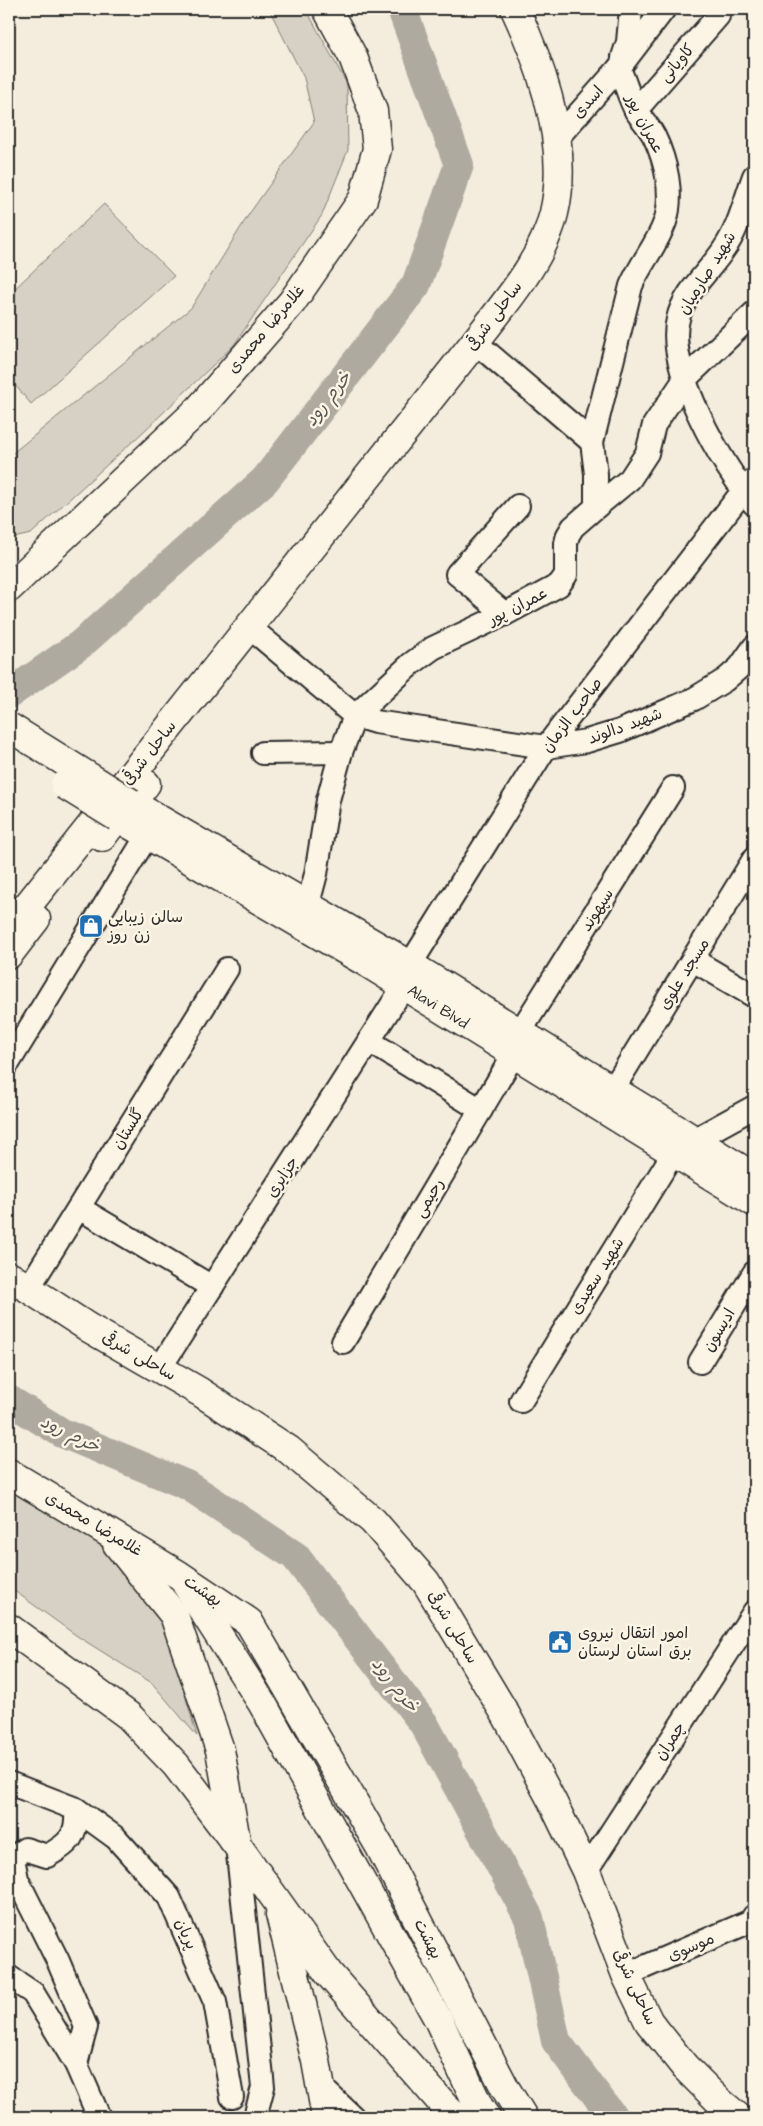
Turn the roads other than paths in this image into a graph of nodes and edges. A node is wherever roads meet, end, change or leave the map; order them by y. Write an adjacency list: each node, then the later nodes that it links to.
1 (327, 9): 18 (main road, غلامرضا محمدی)
2 (515, 9): 8 (main road, ساحلی شرقی)
3 (631, 9): 6 (street)
4 (664, 9): 6 (street, اسدی)
5 (718, 16): 7 (street, کاویانی)
6 (619, 68): 7 (street, عمران پور); 8 (street, اسدی)
7 (636, 110): 13 (street, عمران پور)
8 (558, 137): 11 (main road, ساحلی شرقی)
9 (754, 176): 12 (street, شهید صارمیان)
10 (754, 313): 12 (street)
11 (475, 342): 13 (street); 17 (main road, ساحلی شرقی)
12 (685, 379): 14 (street, شهید صارمیان); 16 (street)
13 (592, 442): 16 (street, عمران پور)
14 (750, 492): 24 (street, صاحب الزمان)
15 (518, 506): 19 (street)
16 (596, 508): 19 (street, عمران پور)
17 (288, 575): 20 (main road, ساحل شرقی)
18 (9, 588)
19 (505, 614): 22 (street, عمران پور)
20 (254, 632): 22 (street); 29 (main road); 33 (main road, ساحل شرقی)
21 (754, 647): 24 (street, شهید دالوند)
22 (355, 716): 24 (street, شهید دالوند); 26 (street, عمران پور)
23 (9, 727): 29 (main road, bridge)
24 (546, 747): 37 (street, صاحب الزمان)
25 (9, 749): 29 (main road, bridge)
26 (341, 752): 27 (street); 32 (street, عمران پور)
27 (263, 753)
28 (673, 788): 40 (street, سپهوند)
29 (124, 810): 30 (main road, Alavi Blvd); 32 (main road, Alavi Blvd); 34 (main road)
30 (147, 836): 37 (main road, Alavi Blvd); 41 (street)
31 (754, 859): 35 (street, مسجد علوی)
32 (308, 904): 37 (main road, Alavi Blvd)
33 (9, 929)
34 (9, 954)
35 (693, 960): 38 (street); 42 (street, مسجد علوی)
36 (227, 968): 48 (street, گلستان)
37 (407, 976): 39 (street, جزایری); 40 (main road, Alavi Blvd)
38 (754, 996)
39 (370, 1041): 44 (street); 51 (street, جزایری)
40 (517, 1043): 42 (main road, Alavi Blvd); 44 (street, رحیمی); 45 (main road, Alavi Blvd)
41 (9, 1062)
42 (613, 1089): 45 (main road, Alavi Blvd)
43 (754, 1107): 45 (street)
44 (481, 1110): 52 (street, رحیمی)
45 (684, 1146): 46 (main road, Alavi Blvd); 47 (main road, Alavi Blvd); 55 (street, شهید سعیدی)
46 (754, 1176)
47 (754, 1202)
48 (79, 1208): 50 (street, گلستان); 51 (street)
49 (754, 1272): 53 (street, ادیسون)
50 (18, 1282): 54 (main road, ساحلی شرقی)
51 (212, 1287): 54 (street, جزایری)
52 (343, 1342)
53 (700, 1362)
54 (160, 1368): 66 (main road, ساحلی شرقی)
55 (520, 1400)
56 (9, 1473): 57 (main road, غلامرضا محمدی)
57 (105, 1530): 58 (main road, غلامرضا محمدی); 61 (main road)
58 (179, 1575): 79 (main road, بهشت); 80 (main road, بهشت)
59 (754, 1612): 66 (street, چمران)
60 (9, 1628): 62 (main road)
61 (220, 1750): 62 (main road); 65 (main road)
62 (176, 1765): 65 (main road)
63 (9, 1783): 64 (street, پریان)
64 (76, 1810): 71 (street); 73 (street, پریان)
65 (237, 1845): 67 (main road); 75 (street)
66 (586, 1871): 69 (main road, ساحلی شرقی)
67 (276, 1901): 72 (main road); 78 (main road)
68 (754, 1916): 69 (street, موسوی)
69 (626, 1975): 81 (main road, ساحلی شرقی)
70 (9, 1977): 71 (street)
71 (76, 2064): 74 (street)
72 (320, 2086): 76 (main road); 77 (street)
73 (232, 2097)
74 (99, 2117)
75 (255, 2117)
76 (326, 2117)
77 (353, 2117)
78 (457, 2117)
79 (486, 2117)
80 (523, 2117)
81 (738, 2117)

